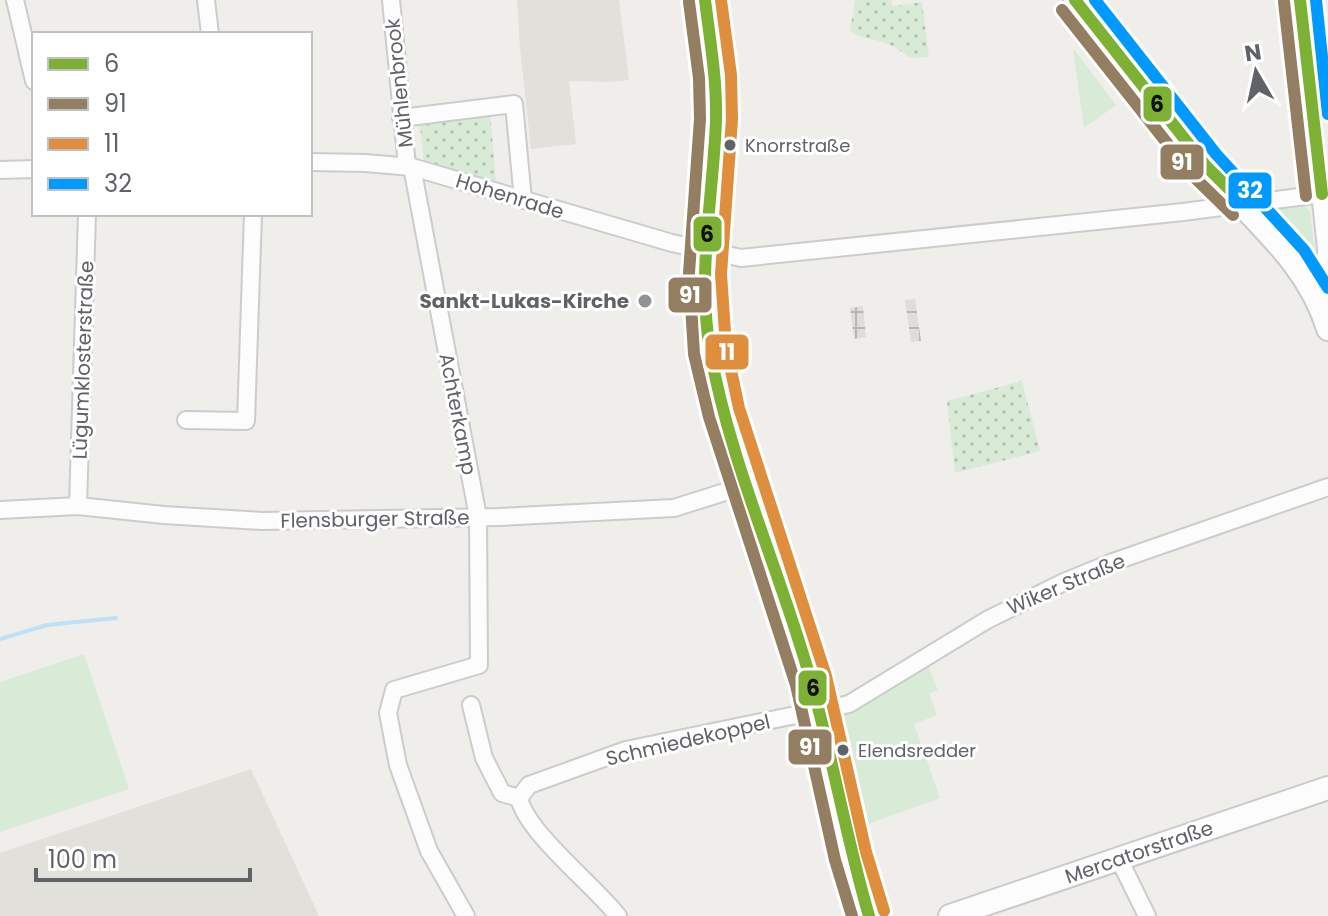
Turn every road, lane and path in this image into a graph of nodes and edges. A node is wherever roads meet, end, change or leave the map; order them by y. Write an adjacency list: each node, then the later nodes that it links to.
1 (15, 0): 8 (street)
2 (206, 0): 7 (street)
3 (391, 0): 9 (street, Mühlenbrook)
4 (705, 0): 19 (street)
5 (1075, 0): 16 (main road)
6 (1300, 0): 14 (street)
7 (210, 32)
8 (32, 72)
9 (401, 118): 11 (street, Mühlenbrook); 15 (street)
10 (312, 162): 11 (street, Hohenrade)
11 (409, 166): 15 (street, Hohenrade); 26 (street, Achterkamp)
12 (32, 169): 13 (street)
13 (0, 170)
14 (1322, 194): 16 (street); 20 (street)
15 (523, 200): 19 (street, Hohenrade)
16 (1244, 204): 19 (street); 20 (main road)
17 (87, 216): 24 (street, Lügumklosterstraße)
18 (253, 216): 21 (street)
19 (706, 251): 22 (street)
20 (1326, 321)
21 (186, 420)
22 (747, 485): 26 (street, Flensburger Straße); 28 (street)
23 (1328, 487): 28 (street, Wiker Straße)
24 (78, 506): 25 (street, Flensburger Straße); 26 (street, Flensburger Straße)
25 (0, 510)
26 (478, 517): 32 (street, Achterkamp)
27 (471, 705): 30 (street)
28 (819, 711): 30 (street, Schmiedekoppel); 34 (street)
29 (1328, 788): 31 (main road, Mercatorstraße)
30 (519, 798): 33 (street)
31 (1119, 859): 35 (main road, Mercatorstraße); 36 (street)
32 (466, 916)
33 (618, 916)
34 (869, 916)
35 (950, 916)
36 (1147, 916)

